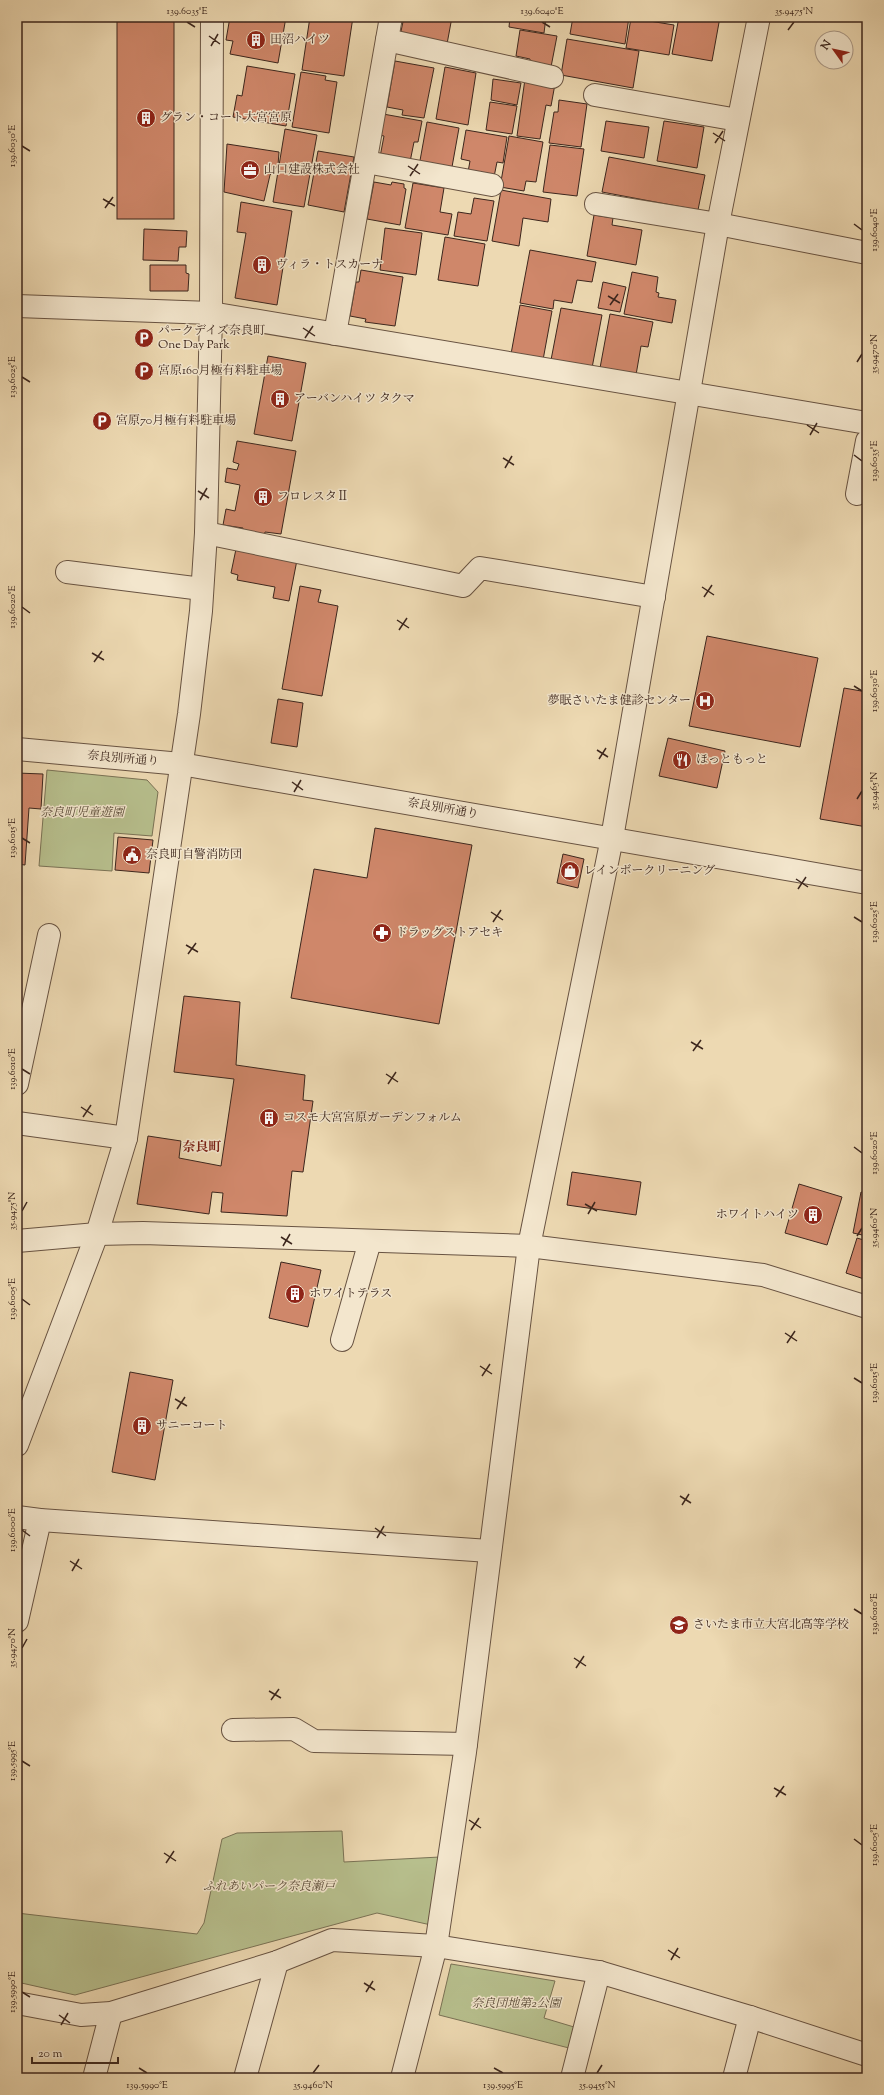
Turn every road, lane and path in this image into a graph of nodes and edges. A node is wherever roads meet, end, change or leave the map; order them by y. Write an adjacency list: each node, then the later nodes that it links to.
1 (212, 17): 14 (street)
2 (391, 17): 4 (street)
3 (759, 17): 7 (street)
4 (387, 40): 5 (street); 8 (street)
5 (552, 76)
6 (596, 95): 7 (street)
7 (738, 120): 11 (street)
8 (366, 162): 9 (street); 15 (street)
9 (492, 185)
10 (596, 204): 11 (street)
11 (718, 224): 12 (street); 16 (street)
12 (867, 253)
13 (17, 306): 14 (street)
14 (211, 313): 15 (street); 20 (street)
15 (335, 334): 16 (street)
16 (689, 392): 17 (street); 23 (street)
17 (867, 423)
18 (867, 441): 19 (street)
19 (857, 494)
20 (206, 533): 22 (street); 23 (street)
21 (67, 572): 22 (street)
22 (202, 589): 25 (street)
23 (654, 597): 26 (street)
24 (17, 749): 25 (street, 奈良別所通り)
25 (181, 764): 26 (street, 奈良別所通り); 31 (street)
26 (612, 838): 27 (street, 奈良別所通り); 35 (street)
27 (867, 883)
28 (49, 935): 29 (street)
29 (17, 1084)
30 (17, 1123): 31 (street)
31 (126, 1138): 32 (street)
32 (97, 1234): 33 (street); 34 (street); 38 (street)
33 (17, 1241)
34 (370, 1241): 35 (street); 37 (street)
35 (529, 1246): 36 (street); 41 (street)
36 (867, 1307)
37 (342, 1340)
38 (17, 1445)
39 (17, 1517): 40 (street)
40 (40, 1520): 41 (street); 42 (street)
41 (489, 1551): 44 (street)
42 (17, 1620)
43 (233, 1730): 44 (street)
44 (466, 1744): 45 (street)
45 (436, 1946): 46 (street); 47 (street); 54 (street)
46 (277, 1962): 49 (street); 53 (street)
47 (600, 1972): 50 (street); 55 (street)
48 (17, 2003): 49 (street)
49 (111, 2013): 52 (street)
50 (750, 2016): 51 (street); 56 (street)
51 (867, 2055)
52 (94, 2078)
53 (245, 2078)
54 (402, 2078)
55 (572, 2078)
56 (734, 2078)

